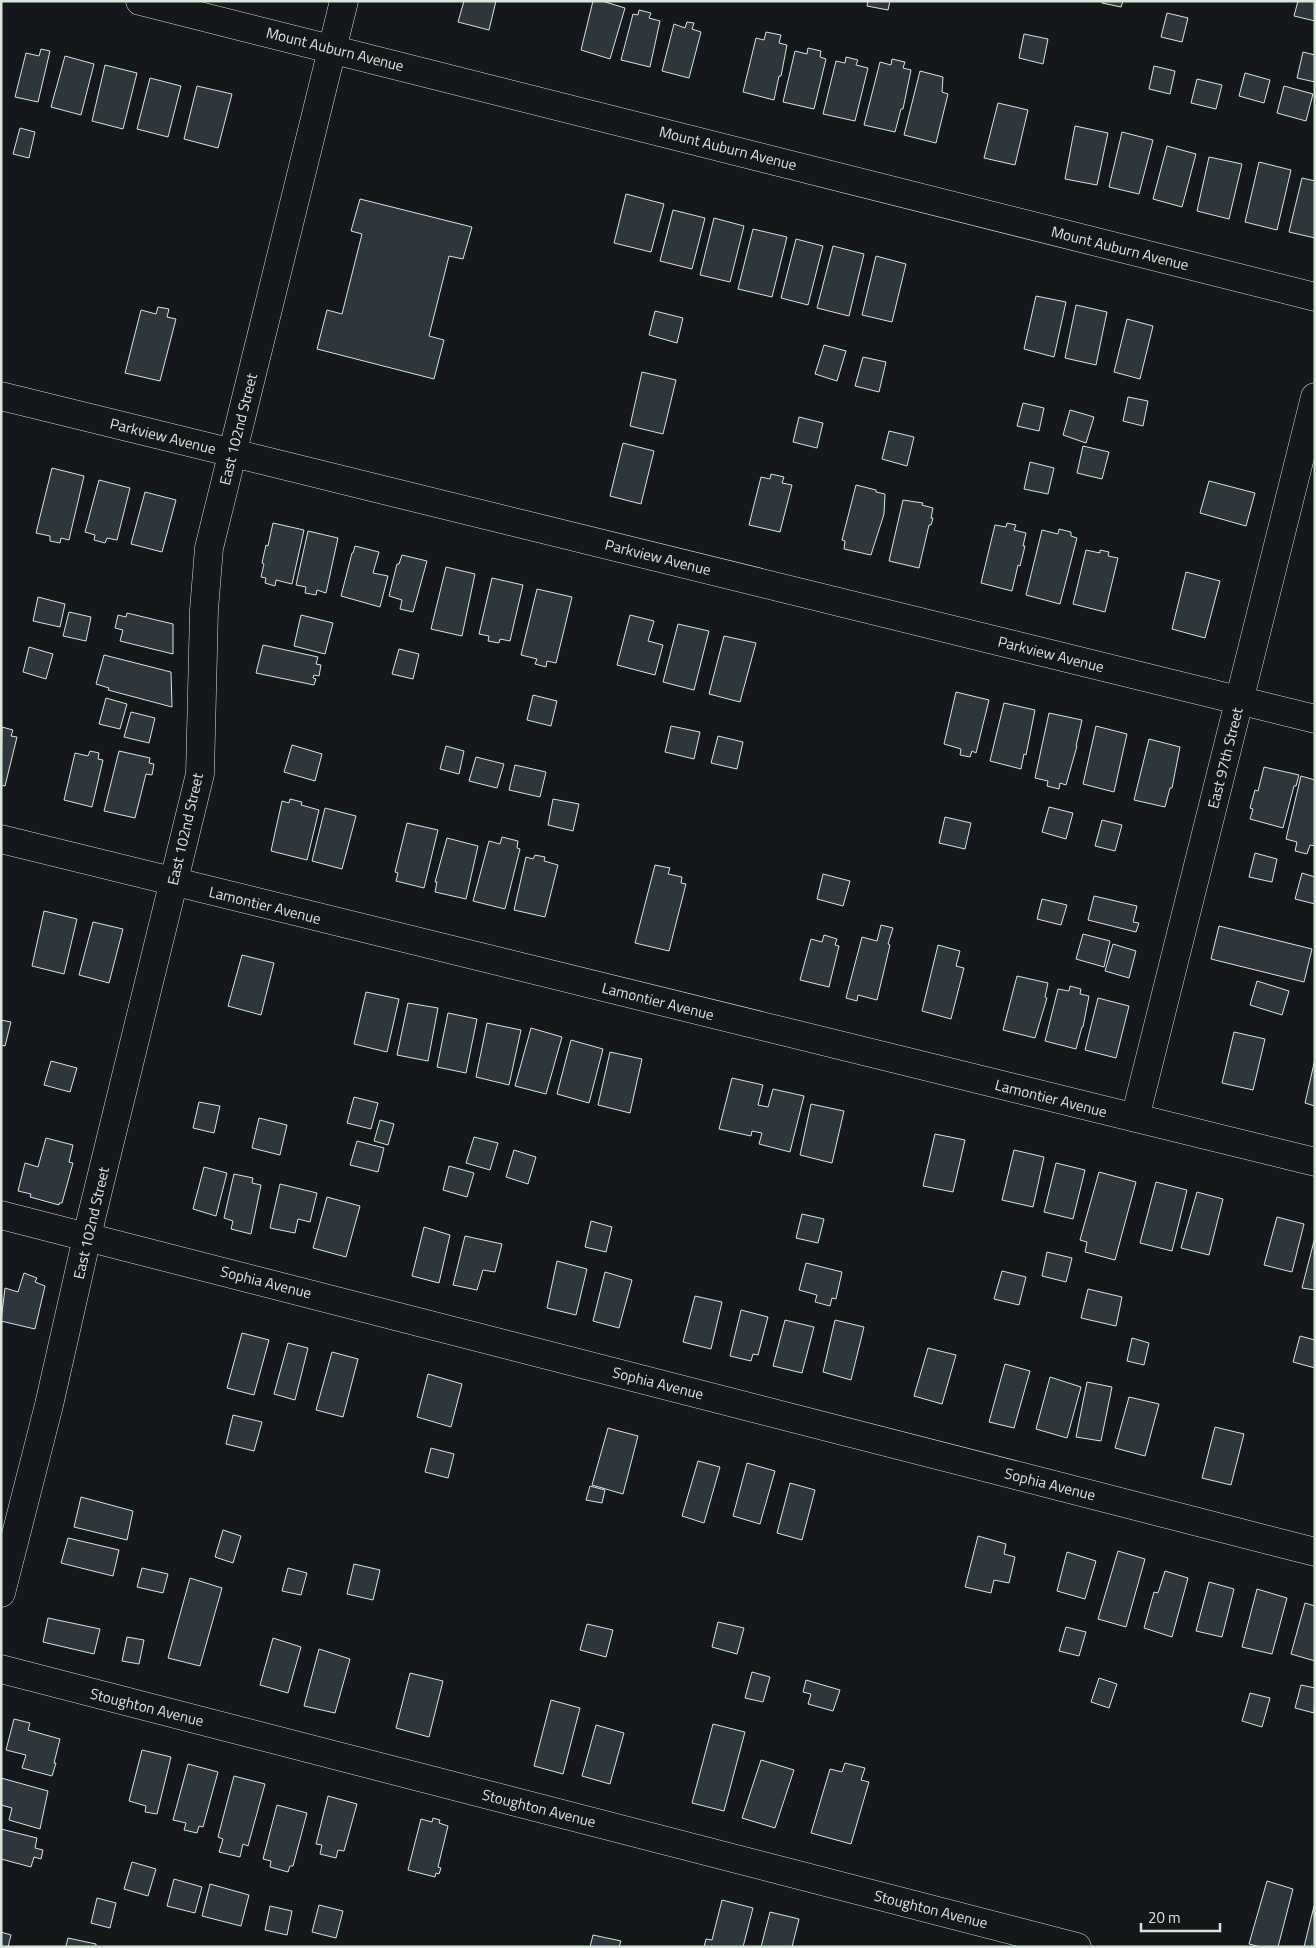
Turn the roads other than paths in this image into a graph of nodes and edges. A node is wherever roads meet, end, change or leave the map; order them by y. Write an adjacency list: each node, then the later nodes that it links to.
1 (140, 1): 3 (street, Mount Auburn Avenue)
2 (344, 1): 3 (street, East 102nd Street)
3 (332, 48): 4 (street, Mount Auburn Avenue); 7 (street, East 102nd Street)
4 (1315, 297)
5 (1, 396): 7 (street, Parkview Avenue)
6 (1315, 397): 8 (street, East 97th Street)
7 (232, 453): 8 (street, Parkview Avenue); 11 (street, East 102nd Street)
8 (1239, 700): 9 (street, Parkview Avenue); 12 (street, East 97th Street)
9 (1315, 718)
10 (1, 840): 11 (street, Lamontier Avenue)
11 (173, 882): 12 (street, Lamontier Avenue); 15 (street, East 102nd Street)
12 (1135, 1118): 13 (street, Lamontier Avenue)
13 (1315, 1162)
14 (1, 1215): 15 (street, Sophia Avenue)
15 (87, 1236): 16 (street, Sophia Avenue); 17 (street, East 102nd Street)
16 (1315, 1552)
17 (1, 1593)
18 (1, 1669): 19 (street, Stoughton Avenue)
19 (1077, 1947)

